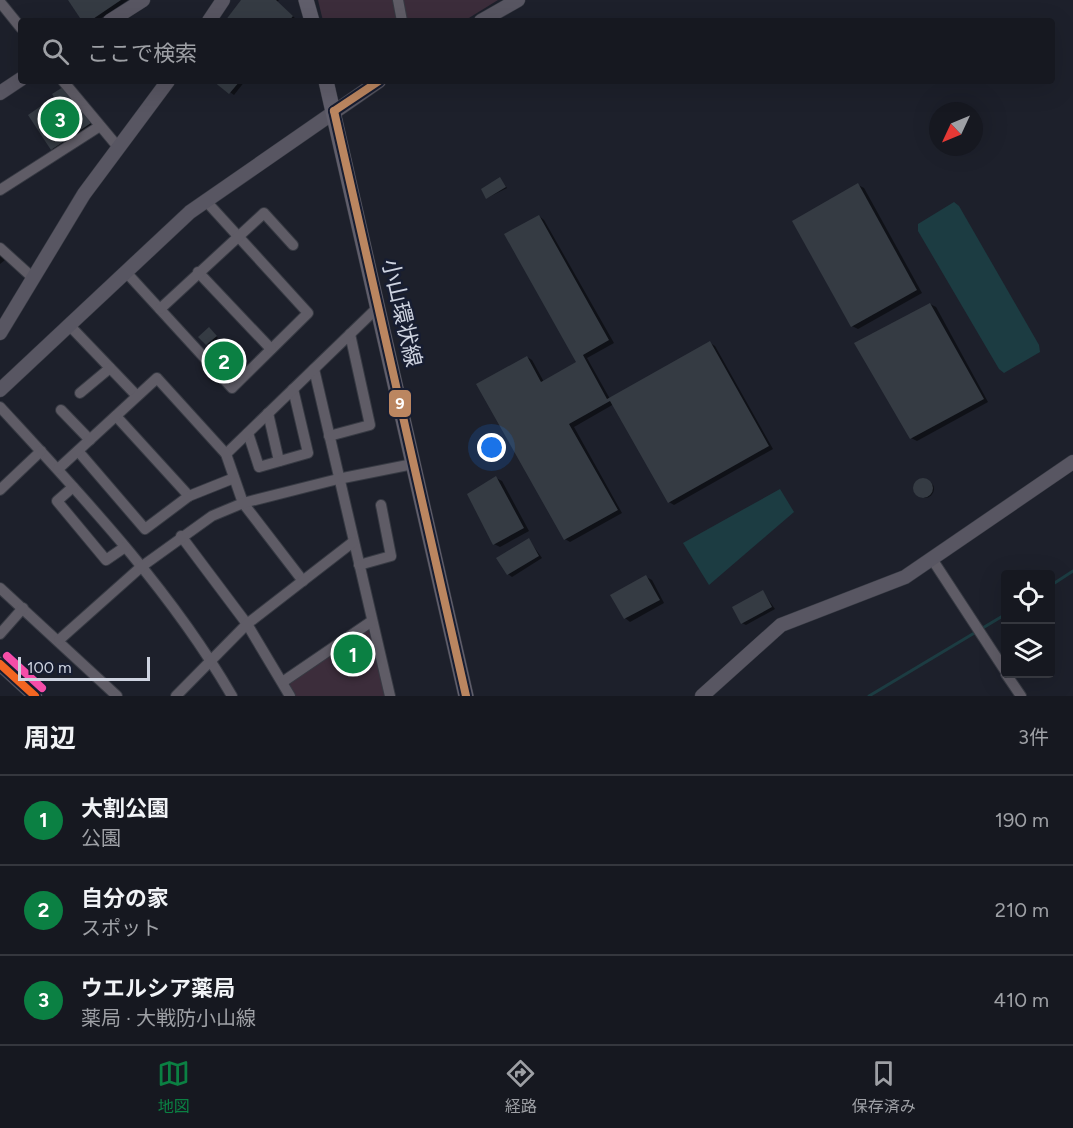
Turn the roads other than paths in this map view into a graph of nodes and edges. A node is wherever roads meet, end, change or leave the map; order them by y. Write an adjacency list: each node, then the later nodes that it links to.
1 (142, 0): 7 (street)
2 (223, 0): 8 (street)
3 (306, 0): 9 (main road)
4 (398, 0): 10 (street)
5 (518, 0): 11 (street)
6 (0, 2): 12 (street)
7 (115, 18)
8 (211, 18)
9 (311, 18)
10 (401, 18)
11 (486, 18)
12 (18, 24)
13 (18, 81): 18 (street)
14 (65, 84): 20 (street)
15 (166, 84): 21 (street)
16 (327, 84): 19 (main road, 小山環状線)
17 (374, 84): 19 (street)
18 (0, 93)
19 (334, 111): 23 (street); 30 (main road, 小山環状線)
20 (100, 126): 21 (street); 22 (street)
21 (118, 147): 29 (street)
22 (0, 190)
23 (205, 200): 24 (street); 27 (street)
24 (239, 237): 25 (street); 28 (street); 35 (street)
25 (293, 245)
26 (0, 248): 29 (street)
27 (125, 271): 31 (street); 32 (street)
28 (198, 272): 31 (street); 35 (street)
29 (32, 277): 33 (street)
30 (377, 308): 34 (street); 54 (main road, 小山環状線)
31 (160, 309): 35 (street)
32 (69, 325): 36 (street); 39 (street)
33 (0, 333)
34 (350, 334): 37 (street); 47 (street)
35 (271, 349)
36 (110, 368): 40 (street); 41 (street)
37 (314, 369): 38 (street); 47 (street)
38 (293, 389): 44 (street); 52 (street)
39 (0, 390)
40 (80, 393)
41 (137, 396): 45 (street); 51 (street)
42 (0, 407): 49 (street)
43 (61, 410): 48 (street)
44 (268, 413): 46 (street); 52 (street)
45 (116, 416): 48 (street); 60 (street)
46 (248, 433): 51 (street); 52 (street)
47 (329, 436): 57 (street)
48 (90, 440): 50 (street)
49 (41, 451): 55 (street); 59 (street)
50 (78, 451): 55 (street); 60 (street)
51 (226, 454): 56 (street)
52 (279, 461)
53 (1073, 462): 66 (street)
54 (413, 464): 57 (street); 87 (main road, 小山環状線)
55 (58, 469): 58 (street)
56 (234, 478): 60 (street); 61 (street)
57 (338, 478): 61 (street); 64 (street)
58 (73, 487): 65 (street); 65 (street)
59 (0, 490)
60 (189, 496)
61 (243, 503): 63 (street); 69 (street)
62 (381, 505): 67 (street)
63 (181, 536): 68 (street); 73 (street)
64 (353, 542): 67 (street); 69 (street)
65 (124, 547): 68 (street)
66 (932, 559): 78 (street); 88 (street)
67 (359, 565): 72 (street)
68 (141, 567): 75 (street); 76 (street)
69 (303, 581): 73 (street)
70 (0, 588): 71 (street)
71 (23, 608): 74 (street); 75 (street)
72 (372, 621): 80 (street); 81 (street)
73 (247, 624): 76 (street); 80 (street)
74 (0, 634)
75 (59, 640): 83 (street)
76 (211, 660): 84 (street); 85 (street)
77 (0, 664): 82 (street)
78 (1001, 665)
79 (1009, 678): 89 (street)
80 (284, 681): 86 (street)
81 (389, 695)
82 (35, 696)
83 (117, 696)
84 (176, 696)
85 (232, 696)
86 (290, 696)
87 (466, 696)
88 (702, 696)
89 (1021, 696)

